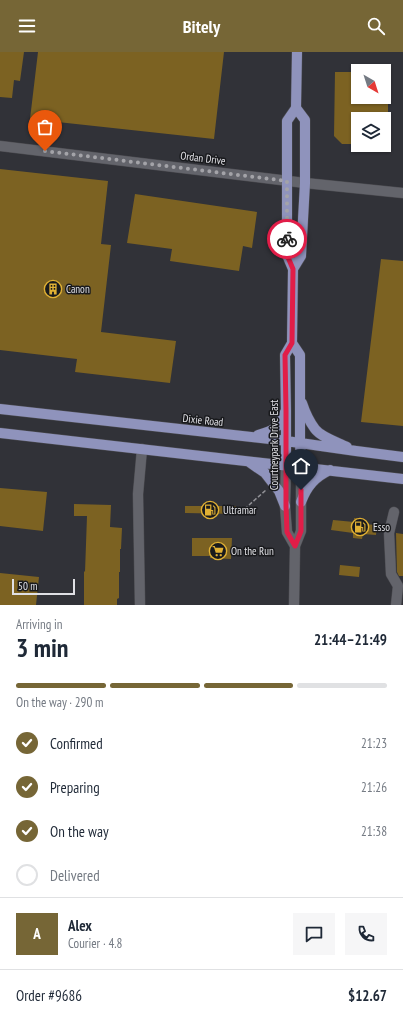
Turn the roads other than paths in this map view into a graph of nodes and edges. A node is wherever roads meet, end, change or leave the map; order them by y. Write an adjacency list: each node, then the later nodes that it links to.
1 (297, 52): 2 (main road, Courtneypark Drive East)
2 (296, 108): 4 (main road, Courtneypark Drive East); 5 (main road, Courtneypark Drive East)
3 (0, 146): 4 (street, Ordan Drive)
4 (287, 181): 5 (street, Ordan Drive); 7 (main road, Courtneypark Drive East)
5 (305, 183): 6 (street, Ordan Drive); 7 (main road, Courtneypark Drive East)
6 (403, 193)
7 (293, 269): 8 (main road, Courtneypark Drive East)
8 (292, 343): 9 (main road, Courtneypark Drive East); 11 (main road, Courtneypark Drive East)
9 (300, 397): 15 (main road, Courtneypark Drive East); 17 (main road)
10 (0, 409): 13 (main road, Dixie Road)
11 (286, 411): 13 (main road); 14 (main road, Courtneypark Drive East)
12 (0, 433): 16 (main road)
13 (252, 437): 14 (main road, Dixie Road)
14 (286, 441): 15 (main road, Dixie Road); 20 (main road, Courtneypark Drive East)
15 (300, 443): 17 (main road, Dixie Road); 21 (main road, Courtneypark Drive East)
16 (142, 449): 19 (main road); 28 (street)
17 (356, 451): 18 (main road, Dixie Road)
18 (403, 456)
19 (248, 461): 20 (main road); 25 (main road)
20 (286, 465): 21 (main road); 25 (street, Courtneypark Drive East)
21 (301, 467): 22 (main road); 24 (street, Courtneypark Drive East)
22 (330, 470): 23 (main road); 24 (main road)
23 (403, 479)
24 (301, 502): 27 (street, Courtneypark Drive East)
25 (286, 506): 27 (street, Courtneypark Drive East)
26 (394, 512): 30 (street)
27 (295, 546): 29 (street, Courtneypark Drive East)
28 (140, 605)
29 (294, 605)
30 (396, 605)

